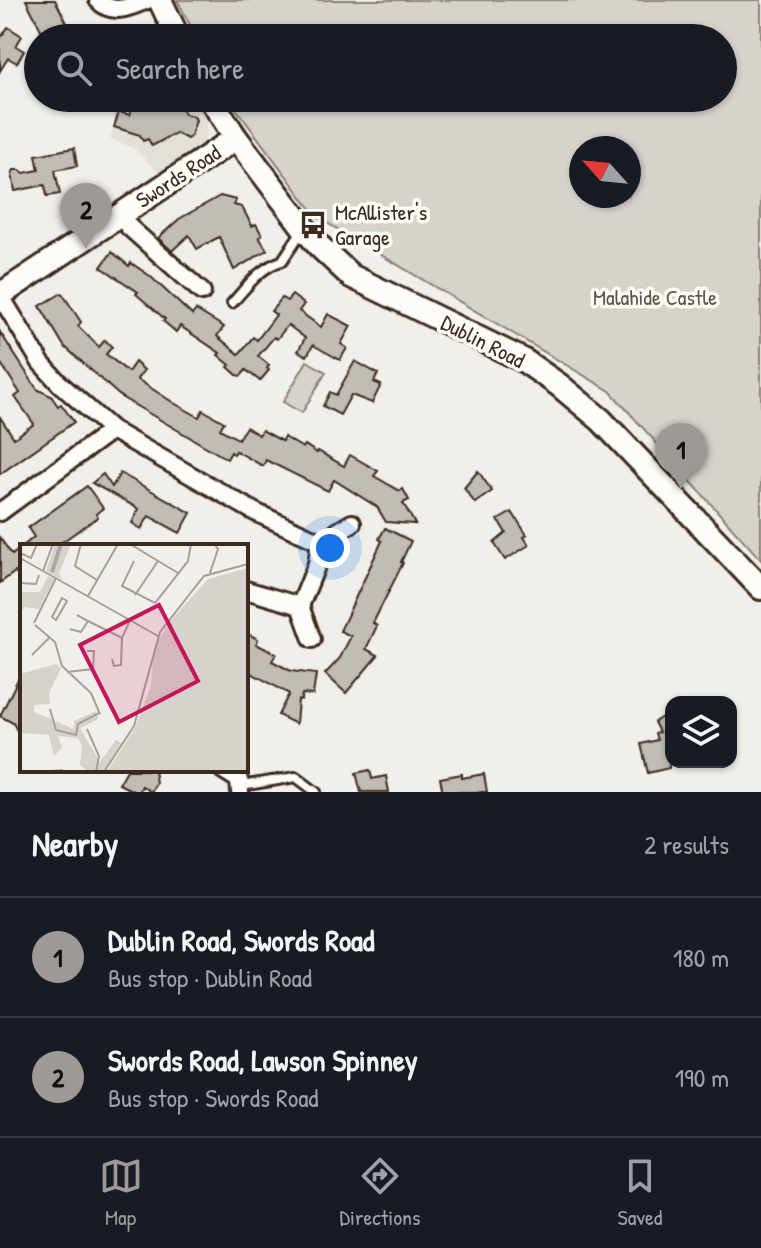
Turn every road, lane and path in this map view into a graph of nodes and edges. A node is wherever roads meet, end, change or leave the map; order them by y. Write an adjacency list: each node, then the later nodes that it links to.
1 (98, 0): 2 (street)
2 (147, 0)
3 (160, 0): 4 (main road)
4 (171, 24)
5 (219, 112): 6 (main road, Dublin Road)
6 (236, 138): 7 (main road, Swords Road); 8 (main road, Dublin Road)
7 (119, 214): 9 (street); 10 (main road, Swords Road)
8 (304, 228): 11 (lane); 16 (main road, Dublin Road)
9 (202, 292)
10 (0, 295): 12 (street)
11 (232, 303)
12 (112, 430): 13 (street); 15 (street)
13 (0, 512)
14 (352, 523): 15 (street)
15 (320, 542): 18 (street)
16 (761, 588)
17 (248, 591): 18 (street)
18 (300, 606): 19 (street)
19 (312, 639)
20 (226, 772): 21 (street)
21 (240, 789): 22 (lane)
22 (316, 792)

